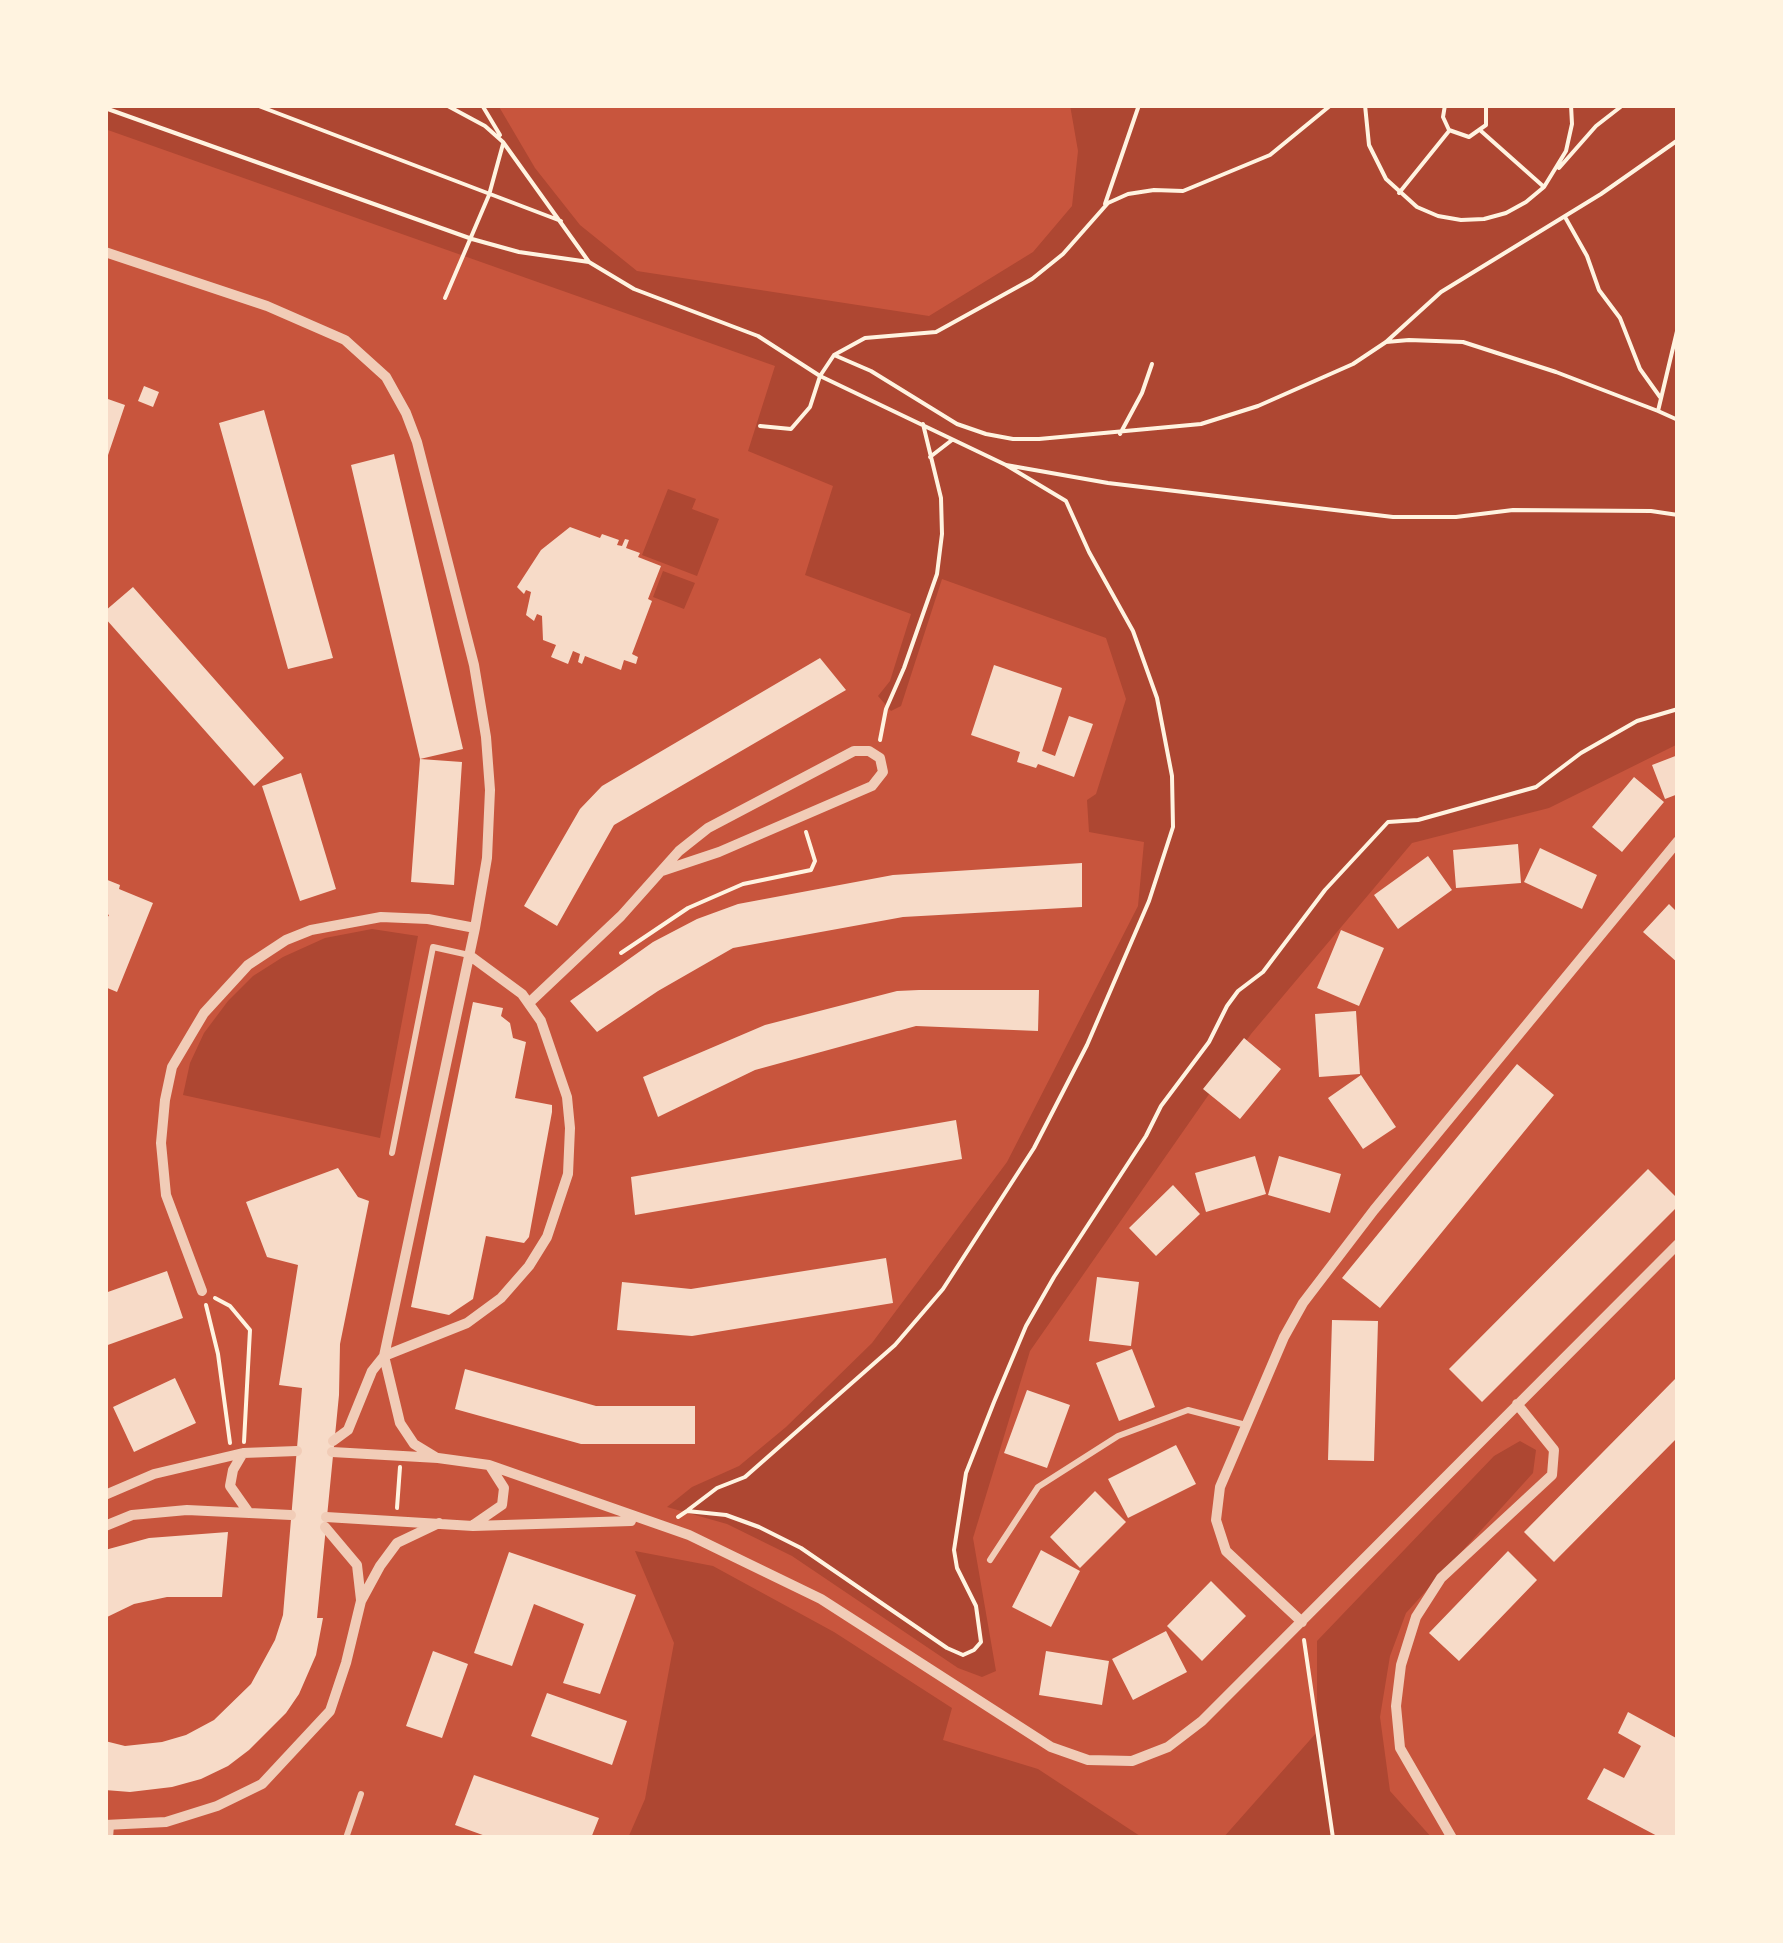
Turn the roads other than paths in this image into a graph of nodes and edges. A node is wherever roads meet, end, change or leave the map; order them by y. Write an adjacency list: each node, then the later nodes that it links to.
1 (105, 252): 4 (street)
2 (1678, 841): 12 (street)
3 (662, 871): 3 (street); 6 (street)
4 (475, 928): 5 (street); 9 (street)
5 (469, 954): 6 (street); 7 (lane); 10 (street)
6 (530, 1002): 10 (street)
7 (392, 1153)
8 (1678, 1244): 11 (street)
9 (202, 1291)
10 (384, 1356): 15 (street); 15 (street)
11 (1518, 1404): 26 (street); 31 (street)
12 (1246, 1425): 24 (lane); 26 (street)
13 (296, 1451): 14 (street)
14 (238, 1455): 17 (street); 18 (street)
15 (438, 1458): 16 (street)
16 (489, 1465): 20 (street); 23 (street)
17 (105, 1494)
18 (249, 1513): 19 (street); 22 (street)
19 (291, 1515)
20 (642, 1521): 23 (street); 26 (street)
21 (439, 1523): 23 (street); 25 (street); 25 (street)
22 (105, 1526)
23 (473, 1526)
24 (990, 1560)
25 (361, 1601): 28 (street)
26 (1302, 1622)
27 (361, 1794): 30 (lane)
28 (108, 1825): 29 (lane)
29 (110, 1838)
30 (346, 1838)
31 (1452, 1838)

